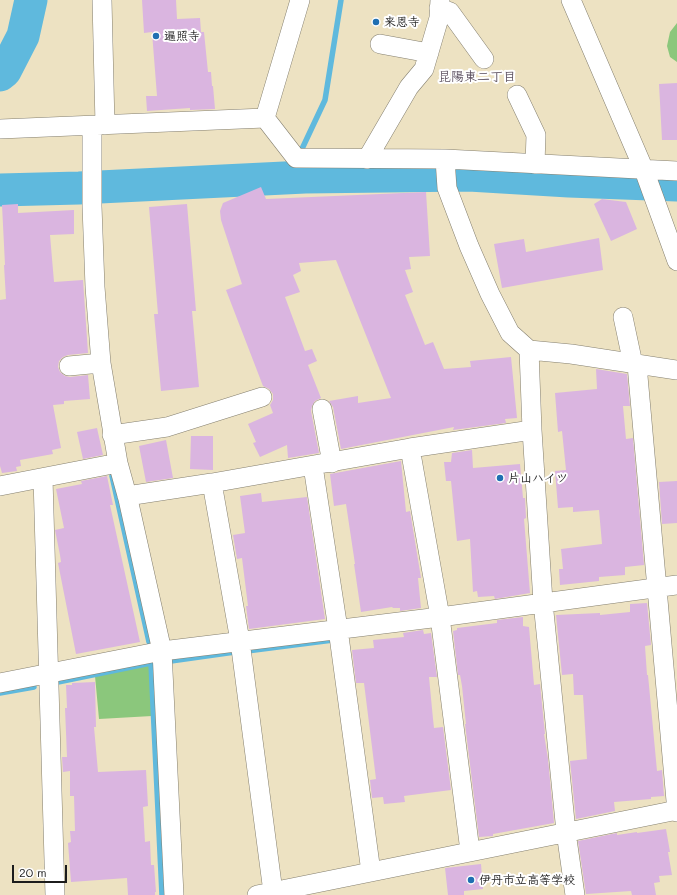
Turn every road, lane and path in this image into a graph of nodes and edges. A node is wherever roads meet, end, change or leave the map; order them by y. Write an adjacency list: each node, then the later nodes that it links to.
1 (102, 0): 10 (street)
2 (300, 0): 9 (street)
3 (571, 0): 15 (street)
4 (439, 4): 6 (street); 7 (street)
5 (380, 44): 6 (street)
6 (429, 52): 12 (street)
7 (484, 59)
8 (518, 95): 14 (street)
9 (265, 118): 10 (street); 12 (street)
10 (99, 125): 11 (street); 20 (street)
11 (0, 129)
12 (367, 159): 13 (street)
13 (445, 159): 14 (street); 19 (street)
14 (535, 164): 15 (street)
15 (644, 170): 16 (street); 17 (street)
16 (677, 171)
17 (677, 262)
18 (623, 317): 21 (street)
19 (528, 350): 21 (street); 26 (street)
20 (101, 363): 22 (street); 27 (street)
21 (635, 365): 23 (street); 37 (street)
22 (69, 366)
23 (677, 370)
24 (262, 398): 27 (street)
25 (322, 410): 30 (street)
26 (532, 430): 28 (street); 38 (street)
27 (112, 435): 29 (street)
28 (410, 448): 30 (street); 39 (street)
29 (118, 463): 32 (street); 35 (street)
30 (332, 463): 31 (street)
31 (313, 466): 33 (street); 40 (street)
32 (43, 478): 34 (street); 43 (street)
33 (212, 483): 35 (street); 41 (street)
34 (0, 486)
35 (126, 496): 42 (street)
36 (677, 585): 37 (street)
37 (657, 588): 38 (street); 45 (street)
38 (543, 602): 39 (street); 46 (street)
39 (440, 617): 40 (street); 47 (street)
40 (338, 629): 41 (street); 48 (street)
41 (240, 642): 42 (street); 49 (street)
42 (162, 652): 43 (street); 51 (street)
43 (49, 674): 44 (street); 50 (street)
44 (0, 683)
45 (677, 811): 46 (street)
46 (566, 832): 47 (street); 52 (street)
47 (470, 851): 48 (street)
48 (371, 872): 49 (street)
49 (265, 893)
50 (55, 895)
51 (174, 895)
52 (575, 895)

